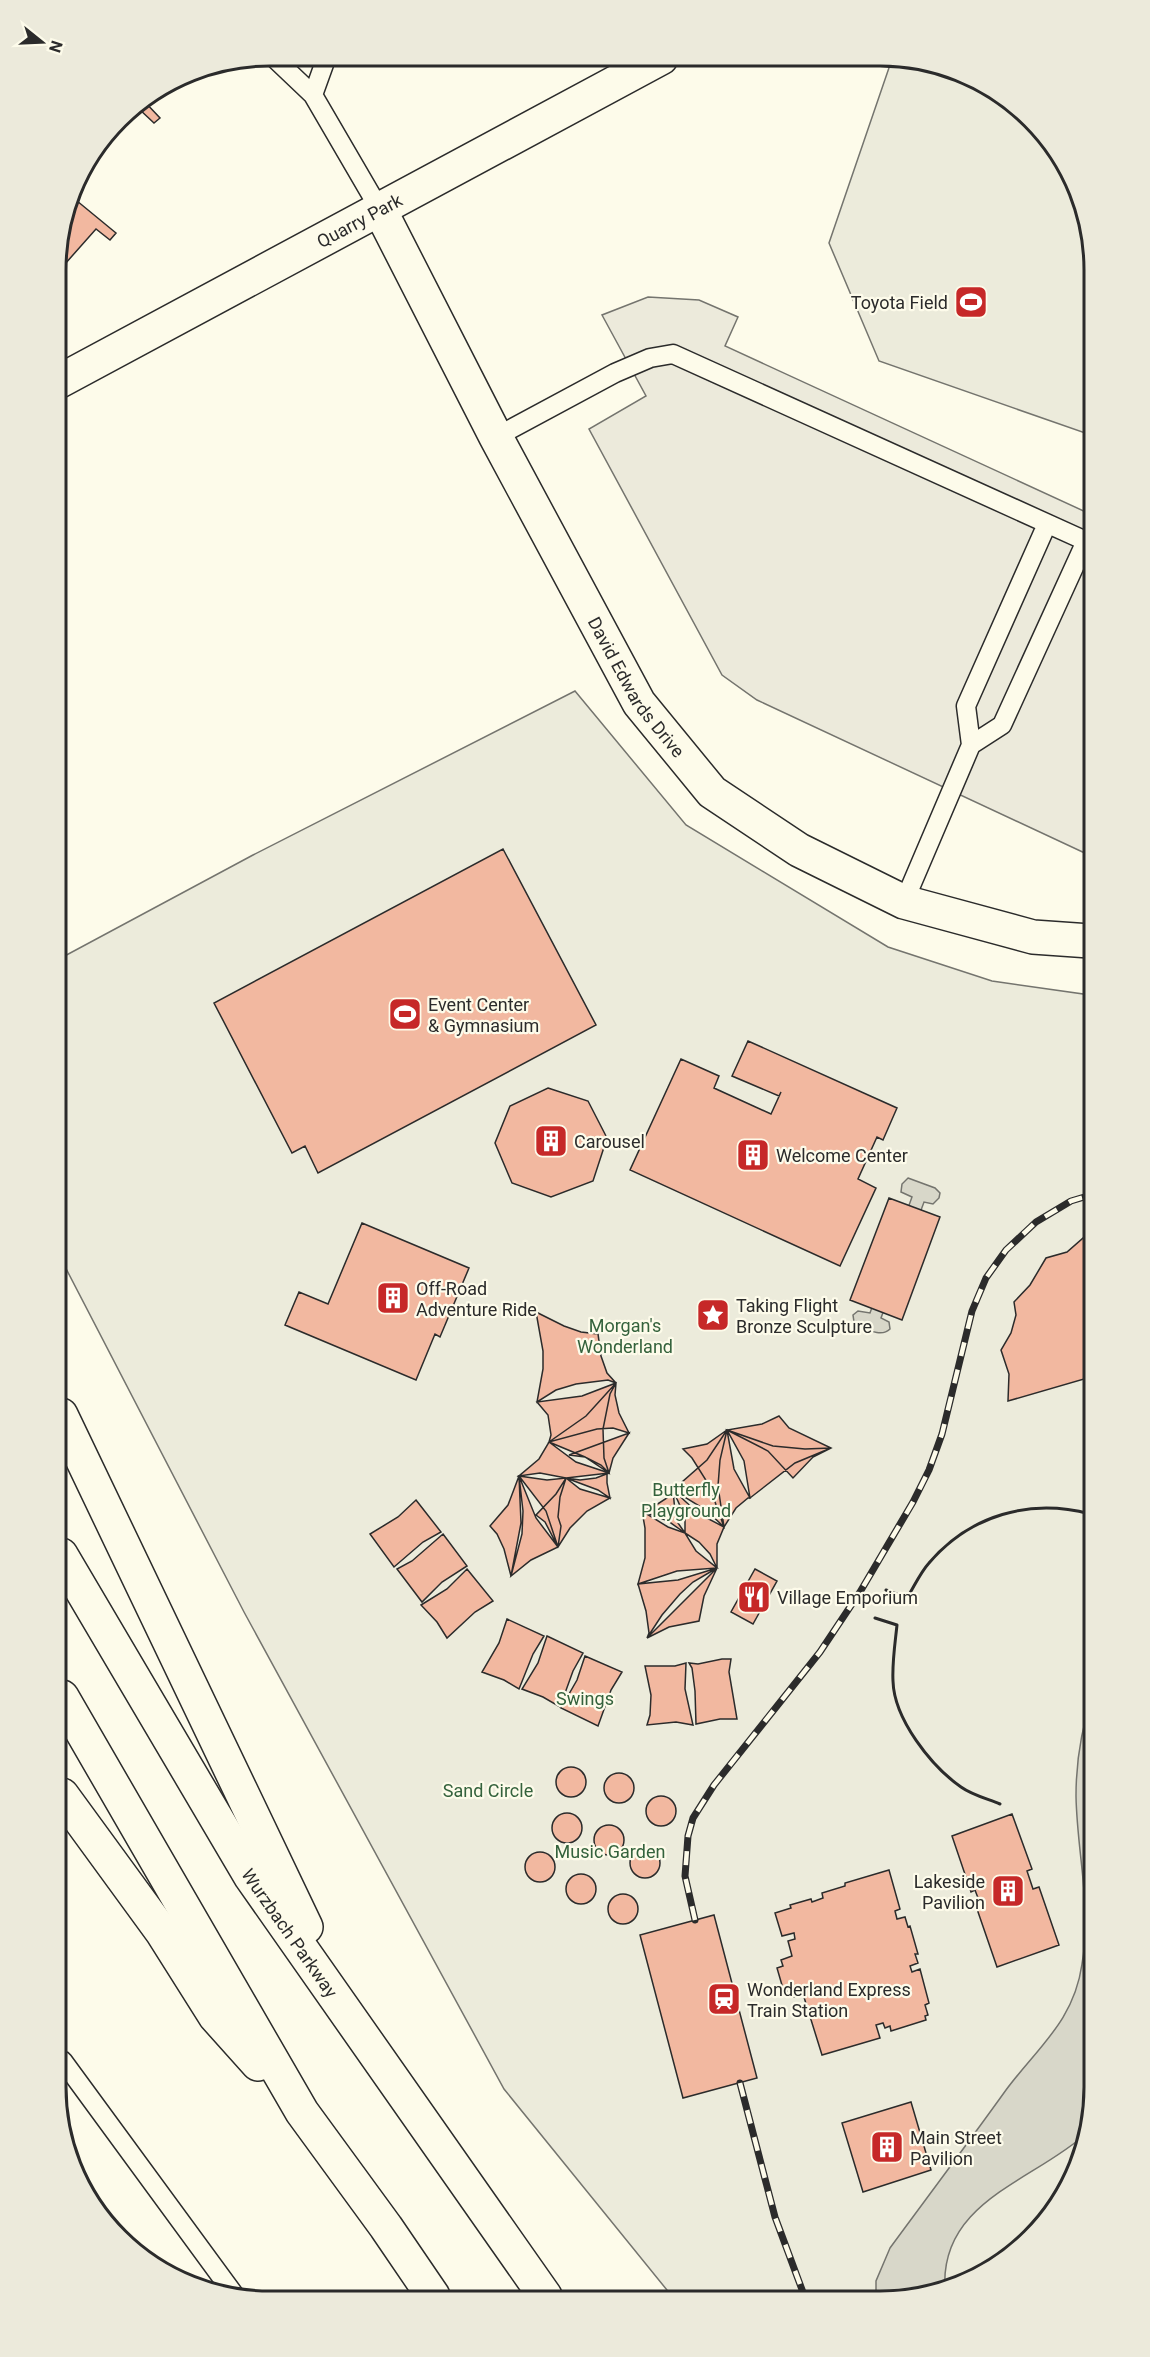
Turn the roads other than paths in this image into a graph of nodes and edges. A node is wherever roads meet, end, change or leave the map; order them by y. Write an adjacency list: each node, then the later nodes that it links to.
1 (283, 66): 4 (lane)
2 (323, 66): 4 (lane)
3 (646, 66): 5 (main road, Quarry Park)
4 (313, 95): 5 (lane)
5 (380, 210): 6 (main road, Quarry Park); 7 (main road, David Edwards Drive)
6 (66, 378)
7 (496, 437): 8 (lane); 12 (main road, David Edwards Drive)
8 (1047, 524): 9 (lane); 11 (lane)
9 (1084, 541)
10 (1084, 548): 11 (lane)
11 (971, 745): 12 (lane)
12 (904, 902): 13 (main road, David Edwards Drive)
13 (1084, 940)
14 (66, 1424): 18 (main road)
15 (66, 1563): 18 (main road, Wurzbach Parkway)
16 (66, 1704): 20 (main road)
17 (66, 1800): 20 (main road)
18 (346, 2012): 23 (main road, Wurzbach Parkway)
19 (66, 2065): 21 (lane)
20 (302, 2112): 22 (main road)
21 (228, 2287)
22 (430, 2291)
23 (541, 2291)

